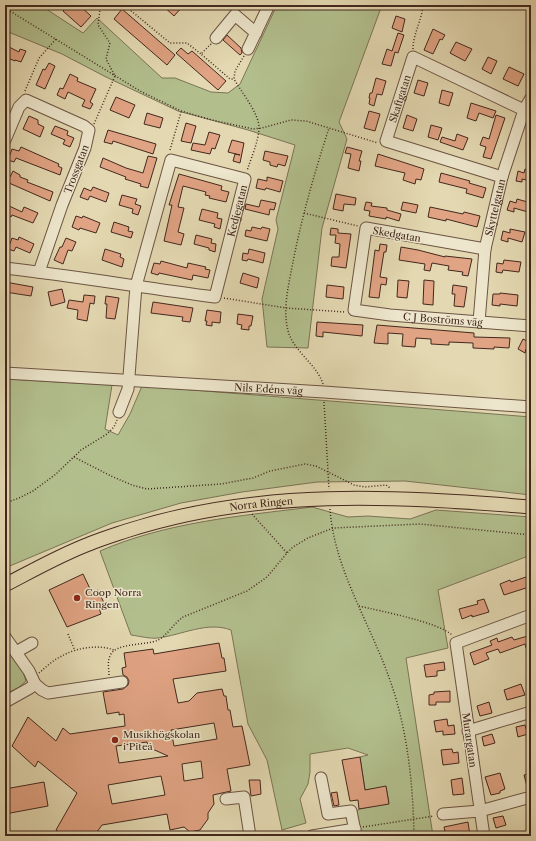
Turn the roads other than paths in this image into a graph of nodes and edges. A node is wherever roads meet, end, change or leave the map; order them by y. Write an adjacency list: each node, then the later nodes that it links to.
1 (269, 5): 2 (street)
2 (256, 33): 3 (street); 4 (street)
3 (216, 38)
4 (248, 49)
5 (531, 98): 6 (street, Skyttelgatan)
6 (524, 110): 8 (street, Skyttelgatan); 8 (street, Skaftgatan)
7 (5, 140): 11 (street, Trossgatan)
8 (502, 176): 9 (street, Skyttelgatan)
9 (485, 249): 13 (street, Skedgatan); 14 (street, Skyttelgatan)
10 (5, 268): 11 (street)
11 (40, 272): 12 (street)
12 (136, 286): 12 (street, Kedjegatan); 17 (street)
13 (354, 310): 14 (street, C J Boströms väg)
14 (479, 322): 15 (street, C J Boströms väg)
15 (531, 326)
16 (5, 372): 17 (street, Nils Edéns väg)
17 (129, 380): 18 (street, Nils Edéns väg); 19 (street)
18 (531, 407)
19 (119, 412)
20 (531, 508): 21 (main road, Norra Ringen)
21 (5, 585)
22 (531, 615): 30 (street, Murargatan)
23 (5, 637): 25 (street)
24 (32, 643): 25 (street)
25 (16, 652): 26 (street)
26 (34, 681): 27 (street); 28 (street)
27 (122, 682)
28 (5, 702)
29 (531, 712): 30 (street)
30 (468, 731): 34 (street, Murargatan)
31 (321, 778): 36 (street)
32 (531, 797): 34 (street)
33 (226, 799): 37 (street)
34 (480, 811): 35 (street); 39 (street, Murargatan)
35 (443, 814)
36 (355, 832): 38 (street)
37 (250, 836)
38 (312, 836)
39 (484, 836)

